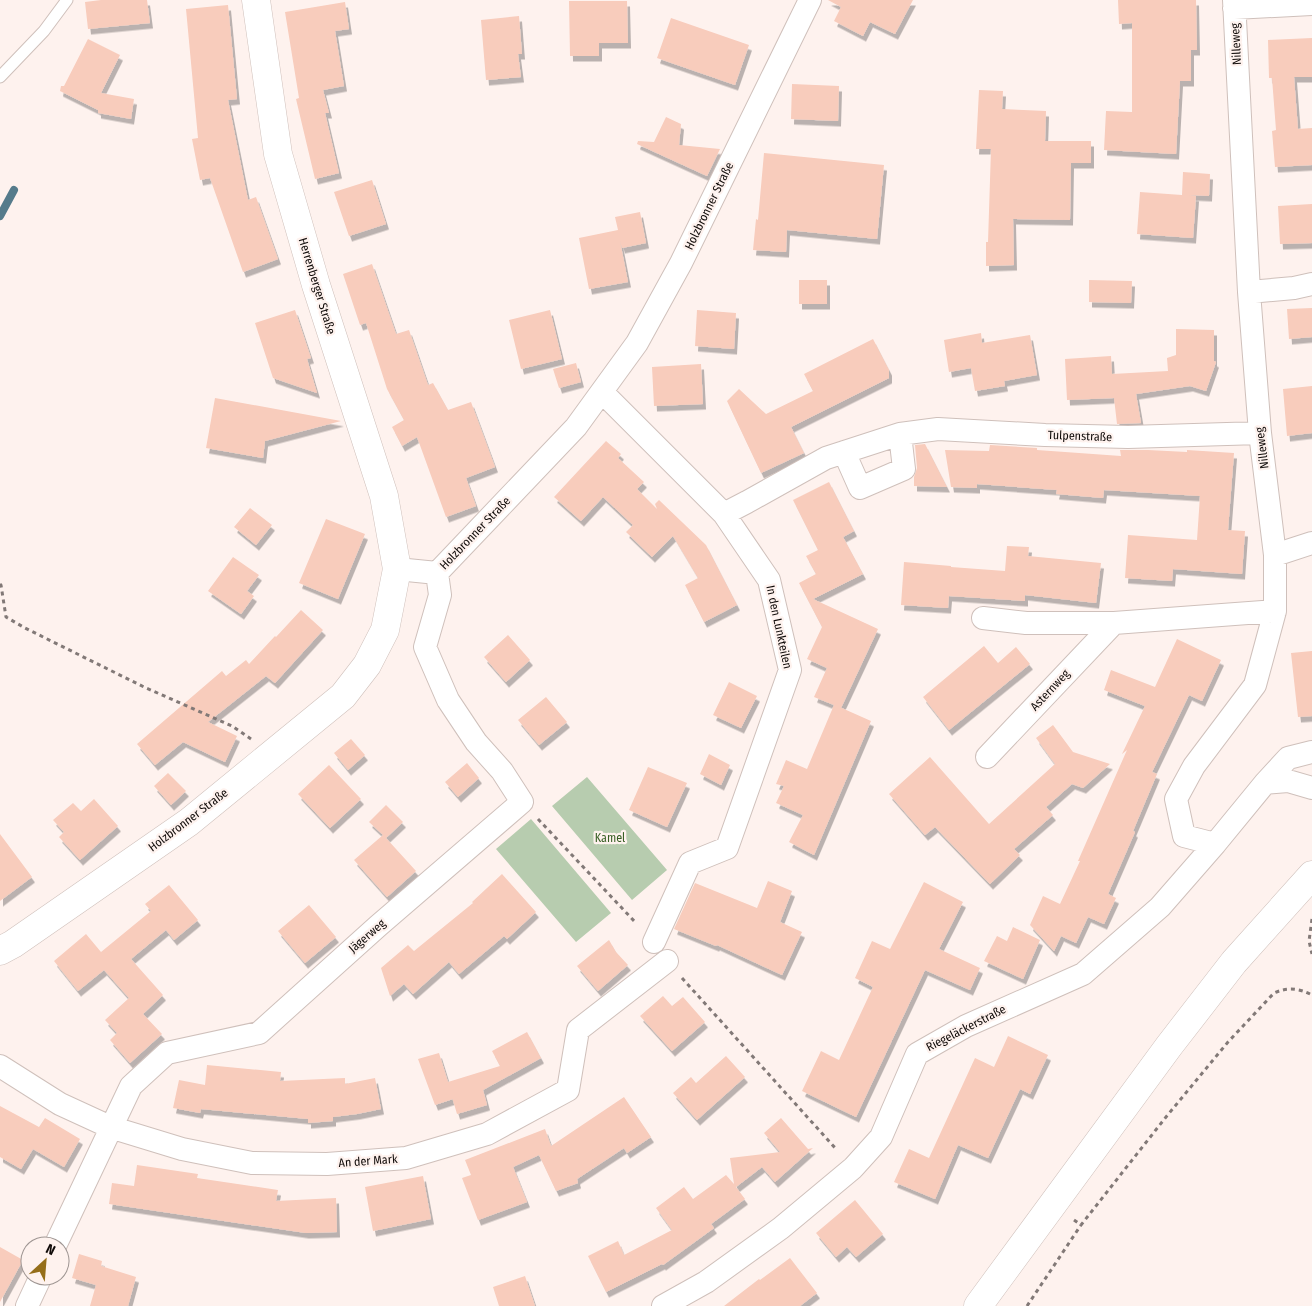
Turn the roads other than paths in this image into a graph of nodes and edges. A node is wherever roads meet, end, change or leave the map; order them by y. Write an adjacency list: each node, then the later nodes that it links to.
1 (68, 0): 6 (lane)
2 (256, 0): 16 (street, Herrenberger Straße)
3 (810, 0): 9 (street, Holzbronner Straße)
4 (1234, 4): 5 (street); 8 (street, Nilleweg)
5 (1312, 4)
6 (0, 77)
7 (1312, 284): 8 (street)
8 (1249, 292): 10 (street, Nilleweg)
9 (602, 392): 13 (street, In den Lunkteilen); 17 (street, Holzbronner Straße)
10 (1260, 433): 11 (street, Tulpenstraße); 15 (street, Nilleweg)
11 (900, 434): 12 (street, Tulpenstraße); 12 (street)
12 (844, 452): 13 (street, Tulpenstraße)
13 (724, 514): 28 (street, In den Lunkteilen)
14 (1312, 543): 15 (street)
15 (1275, 555): 18 (street, Nilleweg)
16 (397, 569): 17 (street, Holzbronner Straße); 27 (street, Holzbronner Straße)
17 (437, 573): 30 (street, Jägerweg)
18 (1275, 611): 20 (street); 25 (street, Nilleweg)
19 (982, 618): 20 (street)
20 (1114, 623): 22 (street, Asternweg)
21 (1312, 752): 23 (street, Riegeläckerstraße)
22 (987, 757)
23 (1265, 783): 24 (street); 25 (street, Riegeläckerstraße)
24 (1312, 788)
25 (1215, 844): 34 (street, Riegeläckerstraße)
26 (1312, 875): 35 (street)
27 (0, 951)
28 (661, 951): 30 (street, An der Mark)
29 (0, 1066): 30 (street, An der Mark)
30 (110, 1127): 31 (street, Jägerweg)
31 (60, 1236)
32 (36, 1286): 33 (street)
33 (27, 1306)
34 (663, 1306)
35 (978, 1306)

